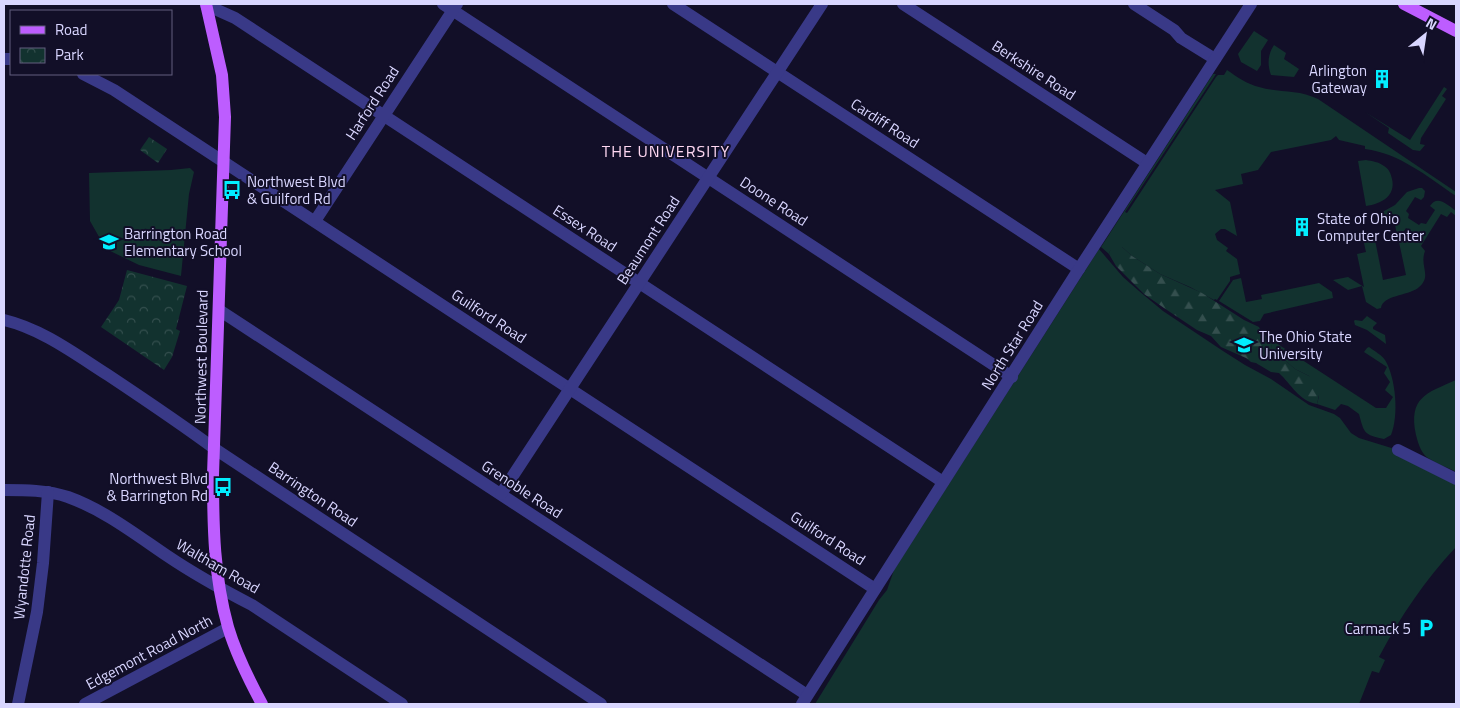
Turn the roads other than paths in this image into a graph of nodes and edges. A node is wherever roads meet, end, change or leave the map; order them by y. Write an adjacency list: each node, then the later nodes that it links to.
1 (206, 4): 13 (street, Essex Road); 14 (main road, Northwest Boulevard)
2 (674, 4): 11 (street, Cardiff Road)
3 (822, 4): 11 (street, Beaumont Road)
4 (903, 4): 15 (street, Berkshire Road)
5 (1134, 4): 10 (street)
6 (1251, 4): 10 (street, North Star Road)
7 (1404, 4): 9 (main road)
8 (451, 6): 13 (street, Harford Road); 16 (street, Doone Road)
9 (1456, 31)
10 (1216, 57): 15 (street, North Star Road)
11 (777, 72): 16 (street, Beaumont Road); 18 (street, Cardiff Road)
12 (85, 75): 14 (street, Guilford Road)
13 (383, 116): 17 (street, Harford Road); 19 (street, Essex Road)
14 (224, 162): 17 (street, Guilford Road); 20 (main road, Northwest Boulevard)
15 (1147, 163): 18 (street, North Star Road)
16 (708, 178): 19 (street, Beaumont Road); 22 (street, Doone Road)
17 (315, 221): 23 (street, Guilford Road)
18 (1079, 269): 22 (street, North Star Road)
19 (639, 283): 23 (street, Beaumont Road); 27 (street, Essex Road)
20 (219, 310): 24 (main road, Northwest Boulevard); 30 (street, Grenoble Road)
21 (4, 320): 24 (street, Barrington Road)
22 (1012, 376): 27 (street, North Star Road)
23 (569, 389): 30 (street, Beaumont Road); 32 (street, Guilford Road)
24 (215, 449): 31 (main road, Northwest Boulevard); 39 (street, Barrington Road)
25 (1398, 450): 26 (street)
26 (1456, 479)
27 (943, 482): 32 (street, North Star Road)
28 (4, 490): 29 (street, Waltham Road)
29 (48, 492): 31 (street, Waltham Road); 35 (street, Wyandotte Road)
30 (501, 494): 34 (street, Grenoble Road)
31 (219, 588): 33 (main road, Northwest Boulevard); 38 (street, Waltham Road)
32 (875, 589): 34 (street, North Star Road)
33 (228, 628): 36 (street, Edgemont Road North); 37 (main road, Northwest Boulevard)
34 (804, 700)
35 (18, 704)
36 (85, 704)
37 (262, 704)
38 (402, 704)
39 (601, 704)

